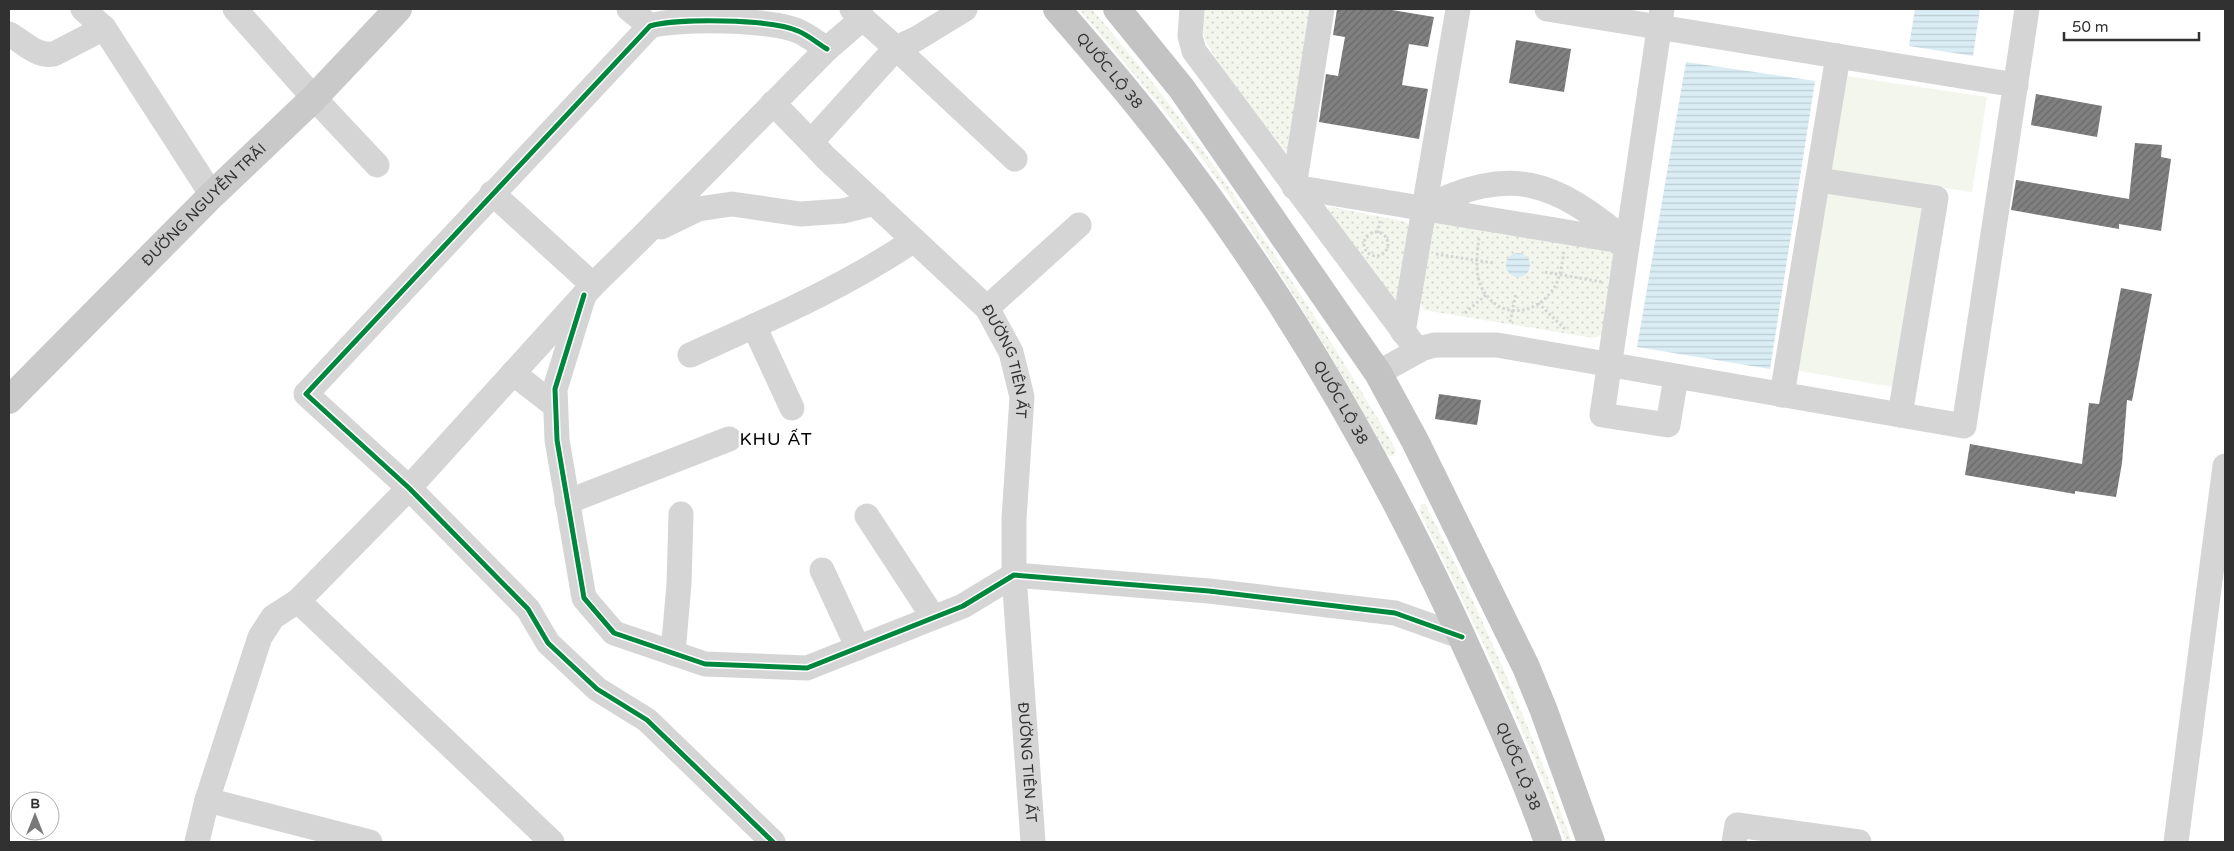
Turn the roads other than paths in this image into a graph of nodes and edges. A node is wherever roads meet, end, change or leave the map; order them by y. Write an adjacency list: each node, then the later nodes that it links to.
1 (83, 9): 16 (street)
2 (235, 9): 22 (street)
3 (398, 9): 22 (main road, ĐƯỜNG NGUYỄN TRÃI)
4 (629, 9): 15 (street)
5 (965, 9): 18 (street)
6 (1057, 9): 56 (highway, QUỐC LỘ 38)
7 (1117, 9): 45 (highway)
8 (1192, 9): 28 (street)
9 (1322, 9): 28 (street)
10 (1458, 9): 32 (street)
11 (1547, 9): 14 (street)
12 (2027, 9): 21 (street)
13 (858, 13): 18 (street); 19 (street)
14 (1660, 18): 20 (street); 36 (street)
15 (650, 26): 19 (street); 29 (street)
16 (104, 28): 17 (street); 30 (street)
17 (9, 34)
18 (896, 48): 24 (street); 25 (street)
19 (827, 49): 23 (street)
20 (1838, 56): 21 (street); 27 (street)
21 (2016, 85): 51 (street)
22 (314, 98): 26 (street); 30 (main road, ĐƯỜNG NGUYỄN TRÃI)
23 (773, 103): 24 (street, ĐƯỜNG TIÊN ẤT); 34 (street)
24 (811, 142): 31 (street, ĐƯỜNG TIÊN ẤT)
25 (1015, 159)
26 (377, 165)
27 (1819, 180): 47 (street); 51 (street)
28 (1294, 187): 32 (street); 40 (street)
29 (492, 193): 37 (street); 55 (street)
30 (212, 195): 48 (main road, ĐƯỜNG NGUYỄN TRÃI)
31 (874, 203): 34 (street); 35 (street, ĐƯỜNG TIÊN ẤT)
32 (1424, 208): 36 (street); 36 (street); 40 (street)
33 (1079, 225): 38 (street)
34 (644, 236): 37 (street)
35 (914, 240): 38 (street, ĐƯỜNG TIÊN ẤT); 39 (street)
36 (1627, 242): 43 (street)
37 (588, 290): 44 (street); 49 (street)
38 (986, 308): 61 (street, ĐƯỜNG TIÊN ẤT)
39 (754, 326): 42 (street); 50 (street)
40 (1403, 332): 41 (street)
41 (1418, 351): 43 (street); 45 (street)
42 (690, 355)
43 (1609, 366): 46 (street); 46 (street)
44 (513, 373): 49 (street); 55 (street)
45 (1378, 373): 54 (highway)
46 (1676, 377): 47 (street)
47 (1782, 395): 51 (street)
48 (9, 400)
49 (554, 405): 57 (street)
50 (792, 408)
51 (1900, 415)
52 (729, 439): 57 (street)
53 (2225, 466): 77 (street)
54 (1428, 470): 56 (highway); 74 (highway)
55 (409, 488): 62 (street); 71 (street)
56 (1389, 489): 64 (highway, QUỐC LỘ 38)
57 (567, 502): 66 (street)
58 (681, 514): 66 (street)
59 (867, 516): 63 (street)
60 (822, 570): 65 (street)
61 (1014, 576): 63 (street); 64 (street); 72 (street, ĐƯỜNG TIÊN ẤT)
62 (298, 601): 67 (street); 70 (street)
63 (934, 617): 65 (street)
64 (1462, 637): 73 (highway, QUỐC LỘ 38)
65 (858, 648): 66 (street)
66 (673, 652)
67 (208, 800): 68 (street); 69 (street)
68 (197, 842)
69 (370, 842)
70 (552, 842)
71 (773, 842)
72 (1033, 842)
73 (1548, 842)
74 (1591, 842)
75 (1734, 842): 76 (street)
76 (1859, 842)
77 (2176, 842)

